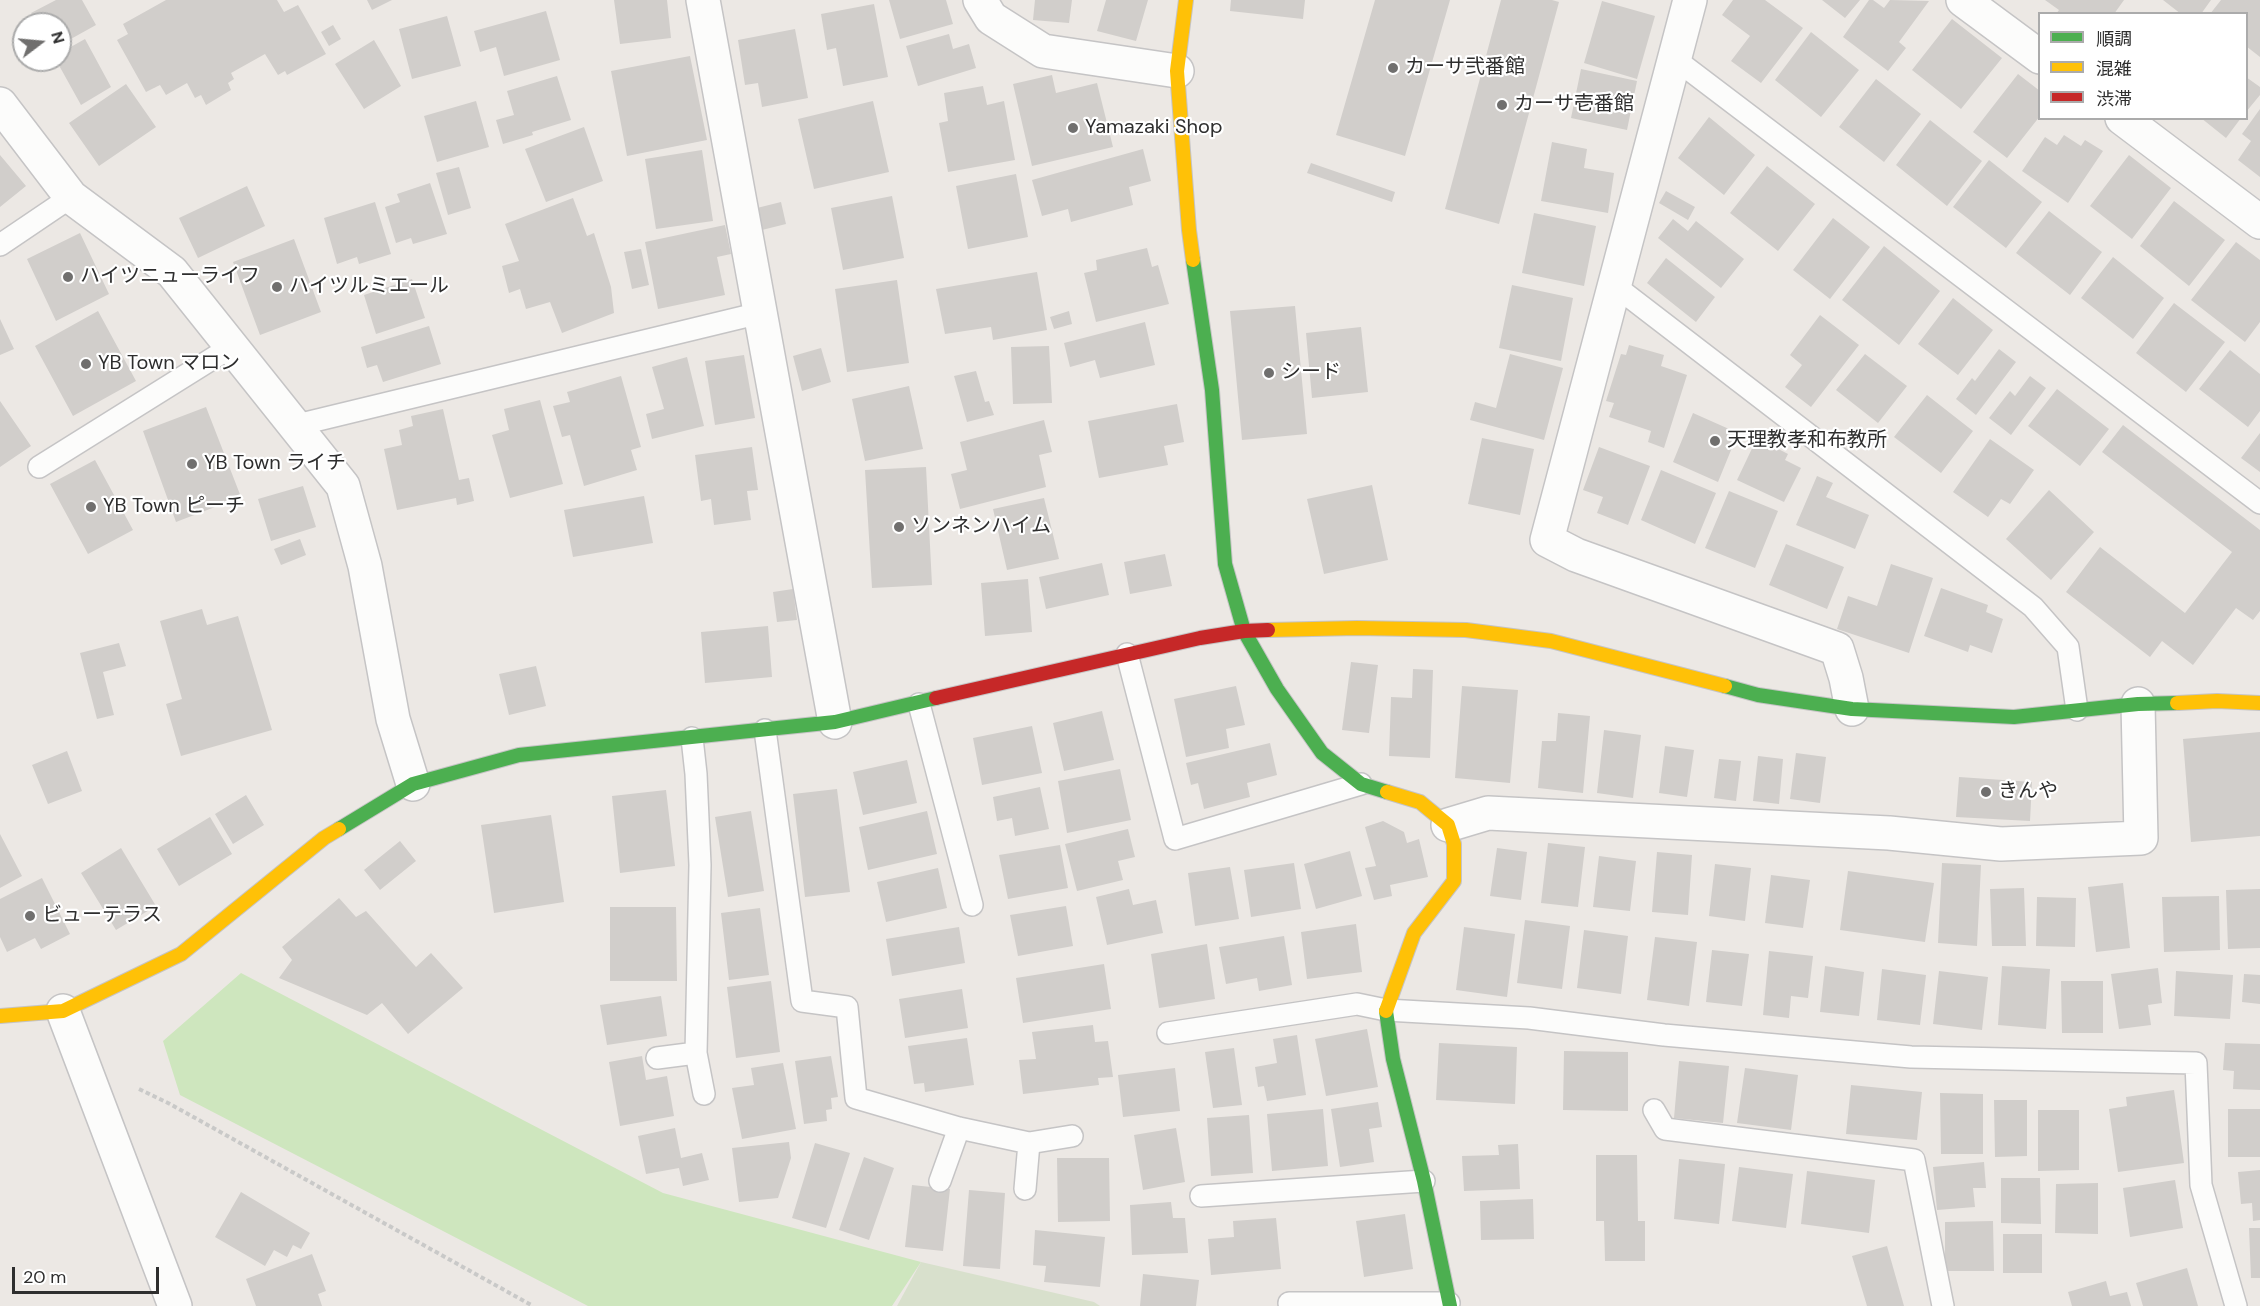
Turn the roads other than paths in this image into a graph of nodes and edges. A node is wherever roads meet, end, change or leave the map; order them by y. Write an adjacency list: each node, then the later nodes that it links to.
1 (703, 0): 15 (street)
2 (980, 0): 8 (street)
3 (1186, 0): 8 (street)
4 (1690, 0): 7 (street)
5 (1963, 0): 6 (street)
6 (2038, 56)
7 (1675, 59): 14 (street); 19 (lane)
8 (1177, 71): 20 (street)
9 (0, 104): 11 (street)
10 (2125, 120): 12 (street)
11 (71, 197): 13 (lane); 16 (street)
12 (2260, 222)
13 (0, 245)
14 (1614, 285): 25 (street); 26 (lane)
15 (760, 313): 17 (lane); 27 (street)
16 (231, 347): 17 (street); 18 (lane)
17 (293, 426): 30 (street)
18 (39, 467)
19 (2260, 503)
20 (1244, 632): 21 (street); 25 (street); 31 (street)
21 (1127, 654): 23 (street); 31 (lane)
22 (2260, 703): 24 (street)
23 (919, 704): 27 (street); 33 (lane)
24 (2138, 704): 26 (street); 32 (street)
25 (1852, 709): 26 (street)
26 (2077, 710)
27 (835, 722): 28 (street)
28 (765, 730): 29 (street); 42 (lane)
29 (692, 738): 30 (street); 38 (lane)
30 (413, 784): 35 (street)
31 (1361, 784): 32 (street)
32 (1448, 825): 34 (street)
33 (972, 905)
34 (1386, 1010): 37 (lane); 46 (street); 53 (lane)
35 (63, 1011): 36 (street); 51 (street)
36 (0, 1016)
37 (1168, 1033)
38 (696, 1053): 39 (lane); 40 (lane)
39 (657, 1058)
40 (704, 1094)
41 (1654, 1110): 52 (lane)
42 (959, 1128): 44 (lane); 45 (lane)
43 (1072, 1136): 44 (lane)
44 (1029, 1143): 47 (lane)
45 (940, 1181)
46 (1425, 1181): 48 (lane); 50 (street)
47 (1025, 1189)
48 (1201, 1196)
49 (1289, 1303): 50 (lane)
50 (1449, 1304)
51 (175, 1306)
52 (1943, 1306)
53 (2235, 1306)

